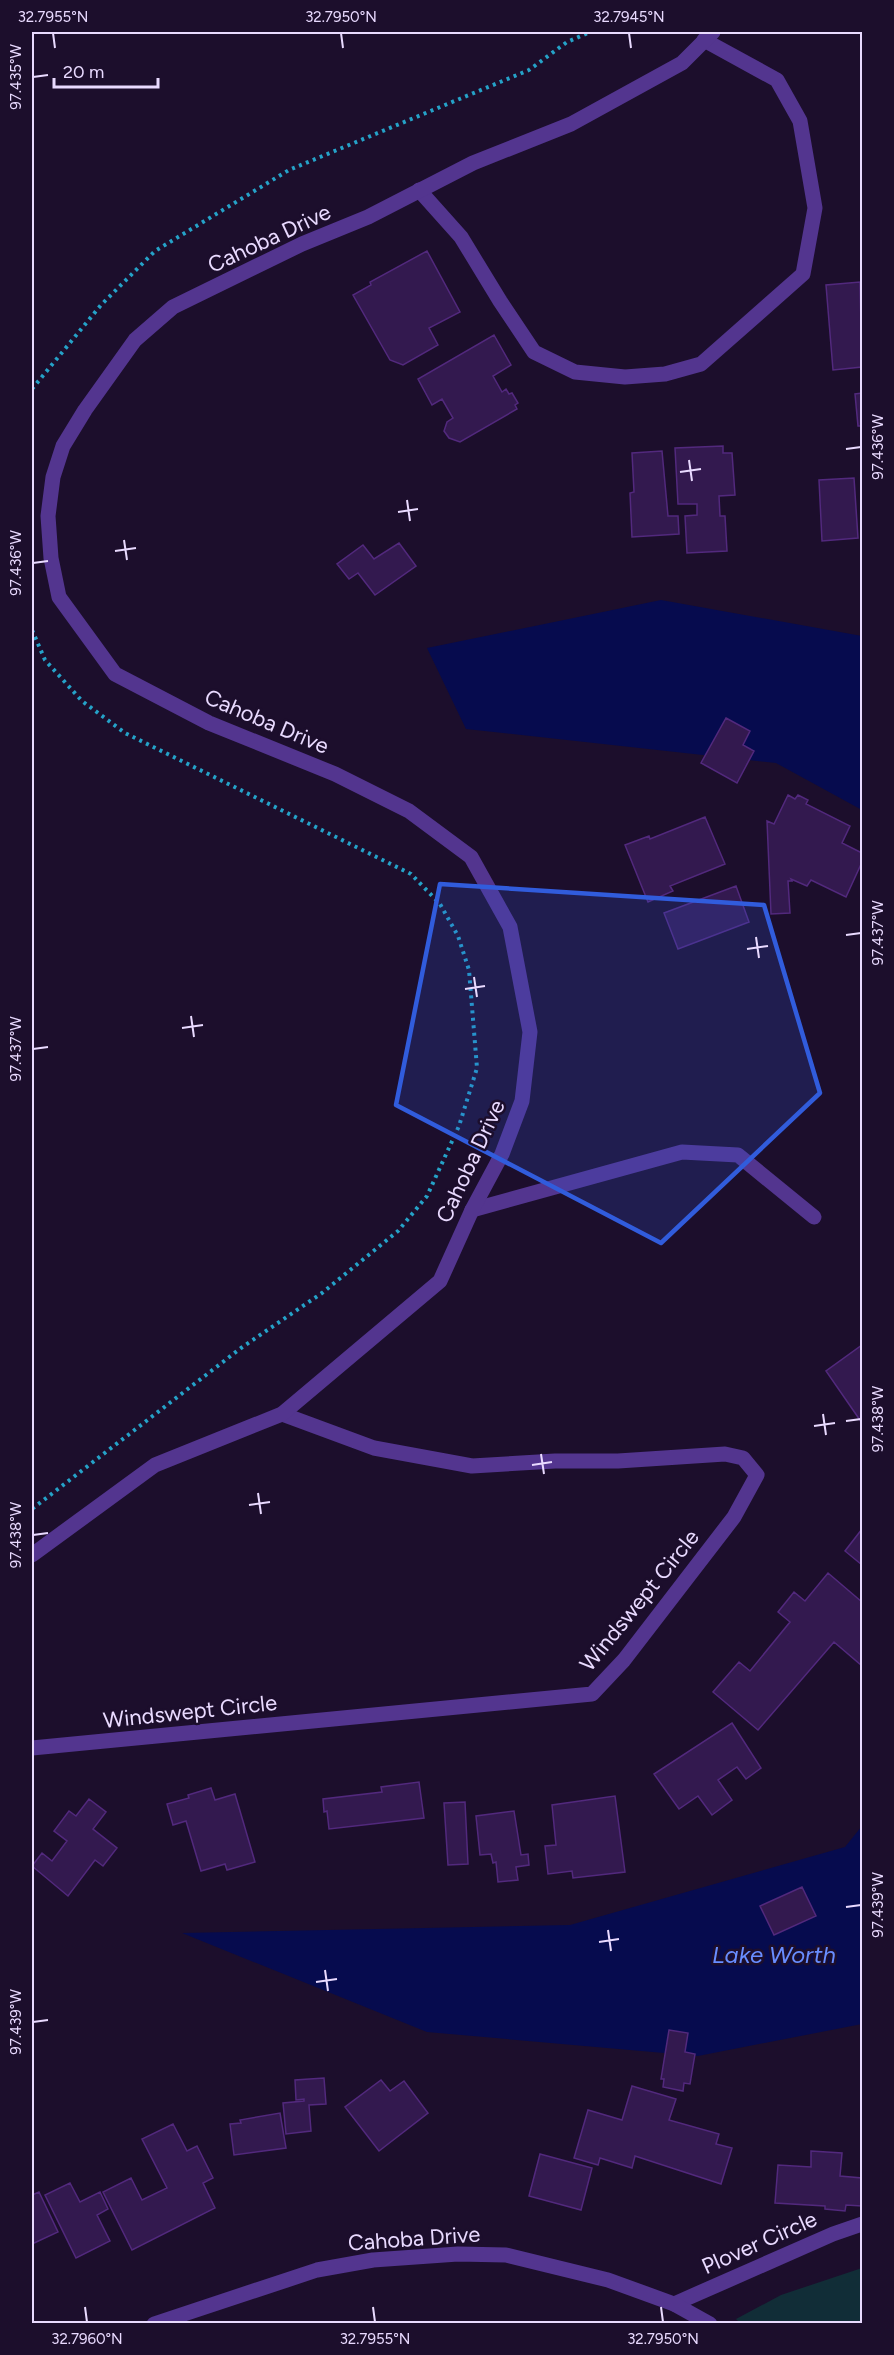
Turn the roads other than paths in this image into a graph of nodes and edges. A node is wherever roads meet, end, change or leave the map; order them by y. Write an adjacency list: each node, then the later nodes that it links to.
1 (708, 36): 2 (street, Cahoba Drive); 2 (street)
2 (419, 190): 3 (street, Cahoba Drive)
3 (472, 1210): 4 (street); 5 (street, Cahoba Drive)
4 (814, 1217)
5 (282, 1414): 6 (street, Cahoba Drive); 7 (street, Windswept Circle)
6 (32, 1555)
7 (32, 1748)
8 (862, 2224): 9 (street, Plover Circle)
9 (674, 2304): 10 (street, Cahoba Drive); 11 (street, Cahoba Drive)
10 (154, 2324)
11 (710, 2324)

